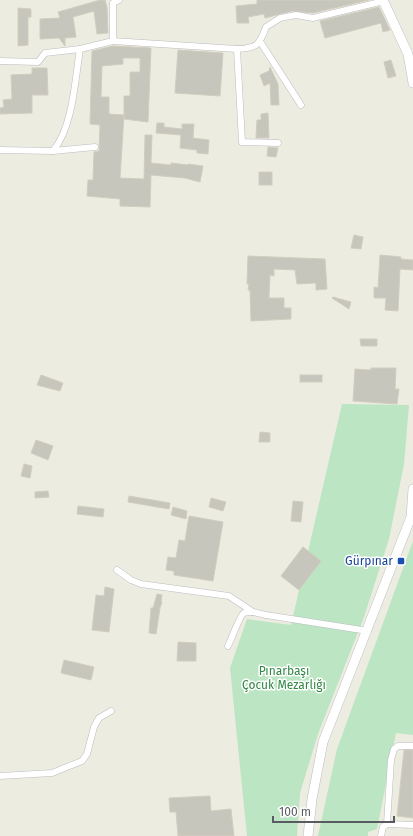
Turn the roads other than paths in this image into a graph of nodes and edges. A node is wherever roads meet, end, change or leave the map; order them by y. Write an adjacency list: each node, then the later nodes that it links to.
1 (119, 0): 3 (street)
2 (383, 1): 4 (street); 7 (main road)
3 (113, 41): 5 (street); 6 (street)
4 (260, 43): 6 (street); 10 (street)
5 (80, 49): 8 (street); 14 (street)
6 (237, 49): 11 (street)
7 (410, 54): 9 (main road)
8 (0, 61)
9 (413, 83)
10 (301, 106)
11 (278, 143)
12 (95, 147): 14 (street)
13 (0, 150): 14 (street)
14 (53, 151)
15 (413, 489): 18 (main road)
16 (117, 570): 17 (street)
17 (254, 612): 18 (street); 19 (street)
18 (368, 631): 25 (main road)
19 (228, 646)
20 (111, 712): 22 (street)
21 (413, 746): 23 (street)
22 (0, 776)
23 (387, 824): 24 (street); 26 (street)
24 (413, 826)
25 (308, 836)
26 (381, 836)

